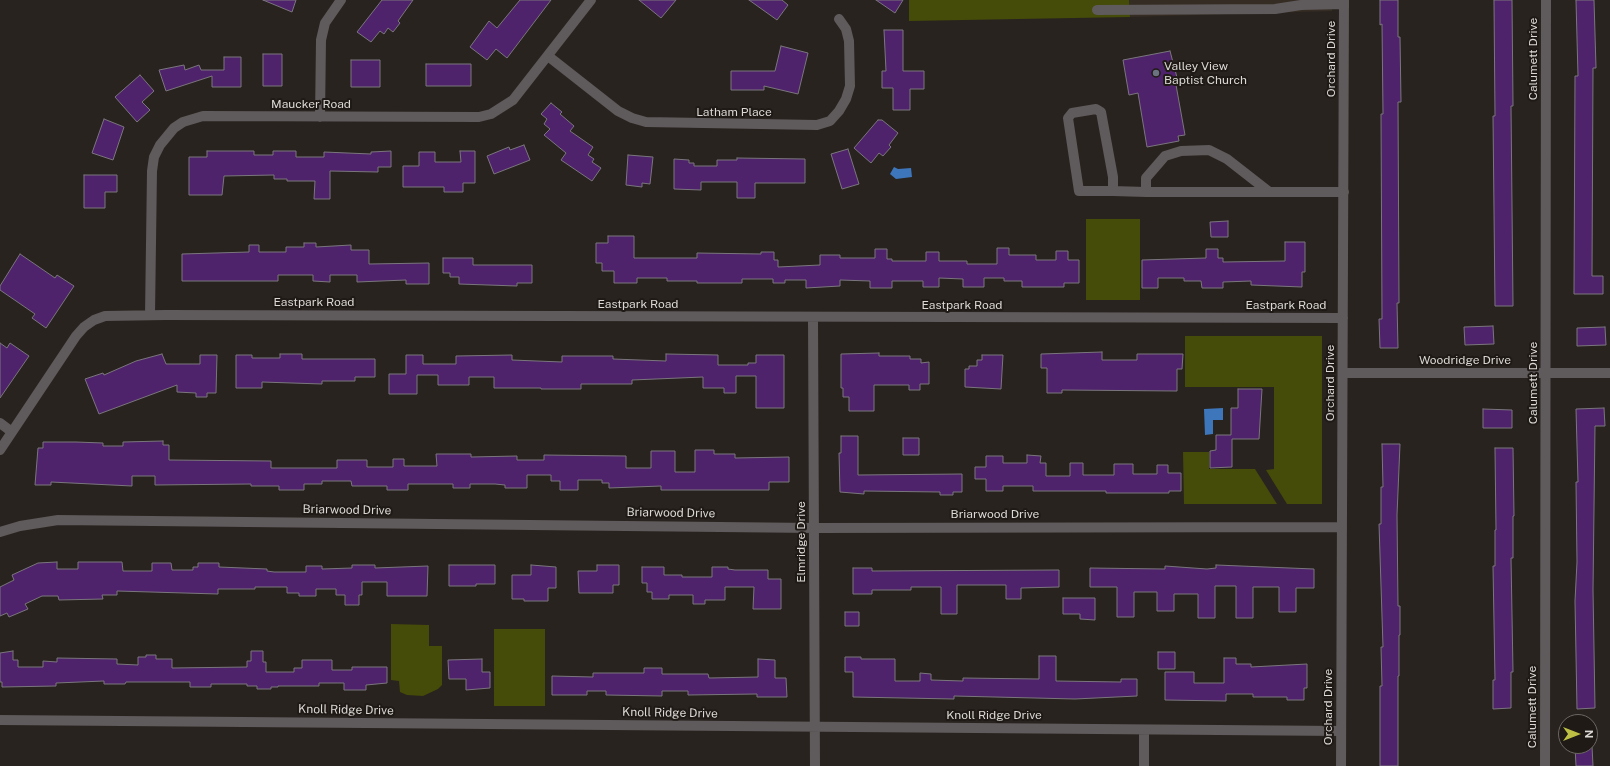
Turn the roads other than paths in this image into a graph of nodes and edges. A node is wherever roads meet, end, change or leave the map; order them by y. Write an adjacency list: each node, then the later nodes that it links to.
1 (341, 0): 8 (street)
2 (591, 0): 7 (street, Maucker Road)
3 (1546, 0): 17 (street, Calumett Drive)
4 (1344, 2): 5 (street); 12 (street, Orchard Drive)
5 (1097, 10)
6 (839, 19): 7 (street, Latham Place)
7 (548, 56): 8 (street, Maucker Road)
8 (320, 117): 13 (street, Maucker Road)
9 (1113, 192): 9 (street); 10 (street)
10 (1146, 192): 11 (street); 11 (street)
11 (1268, 192): 12 (street)
12 (1344, 192): 15 (street, Orchard Drive)
13 (150, 314): 14 (street, Eastpark Road); 20 (street, Eastpark Road)
14 (813, 318): 15 (street, Eastpark Road); 23 (street, Elmridge Drive)
15 (1343, 318): 16 (street, Orchard Drive)
16 (1343, 373): 17 (street, Woodridge Drive); 22 (street, Orchard Drive)
17 (1546, 373): 18 (street, Woodridge Drive); 32 (street, Calumett Drive)
18 (1610, 373)
19 (0, 424): 20 (street)
20 (12, 432): 21 (street, Eastpark Road)
21 (0, 450)
22 (1342, 527): 23 (street, Briarwood Drive); 28 (street, Orchard Drive)
23 (814, 528): 24 (street, Briarwood Drive); 26 (street, Elmridge Drive)
24 (0, 532)
25 (0, 720): 26 (street, Knoll Ridge Drive)
26 (815, 727): 27 (street, Knoll Ridge Drive); 29 (street, Elmridge Drive)
27 (1144, 730): 28 (street, Knoll Ridge Drive); 30 (street)
28 (1340, 732): 31 (street, Orchard Drive)
29 (815, 766)
30 (1144, 766)
31 (1341, 766)
32 (1545, 766)

